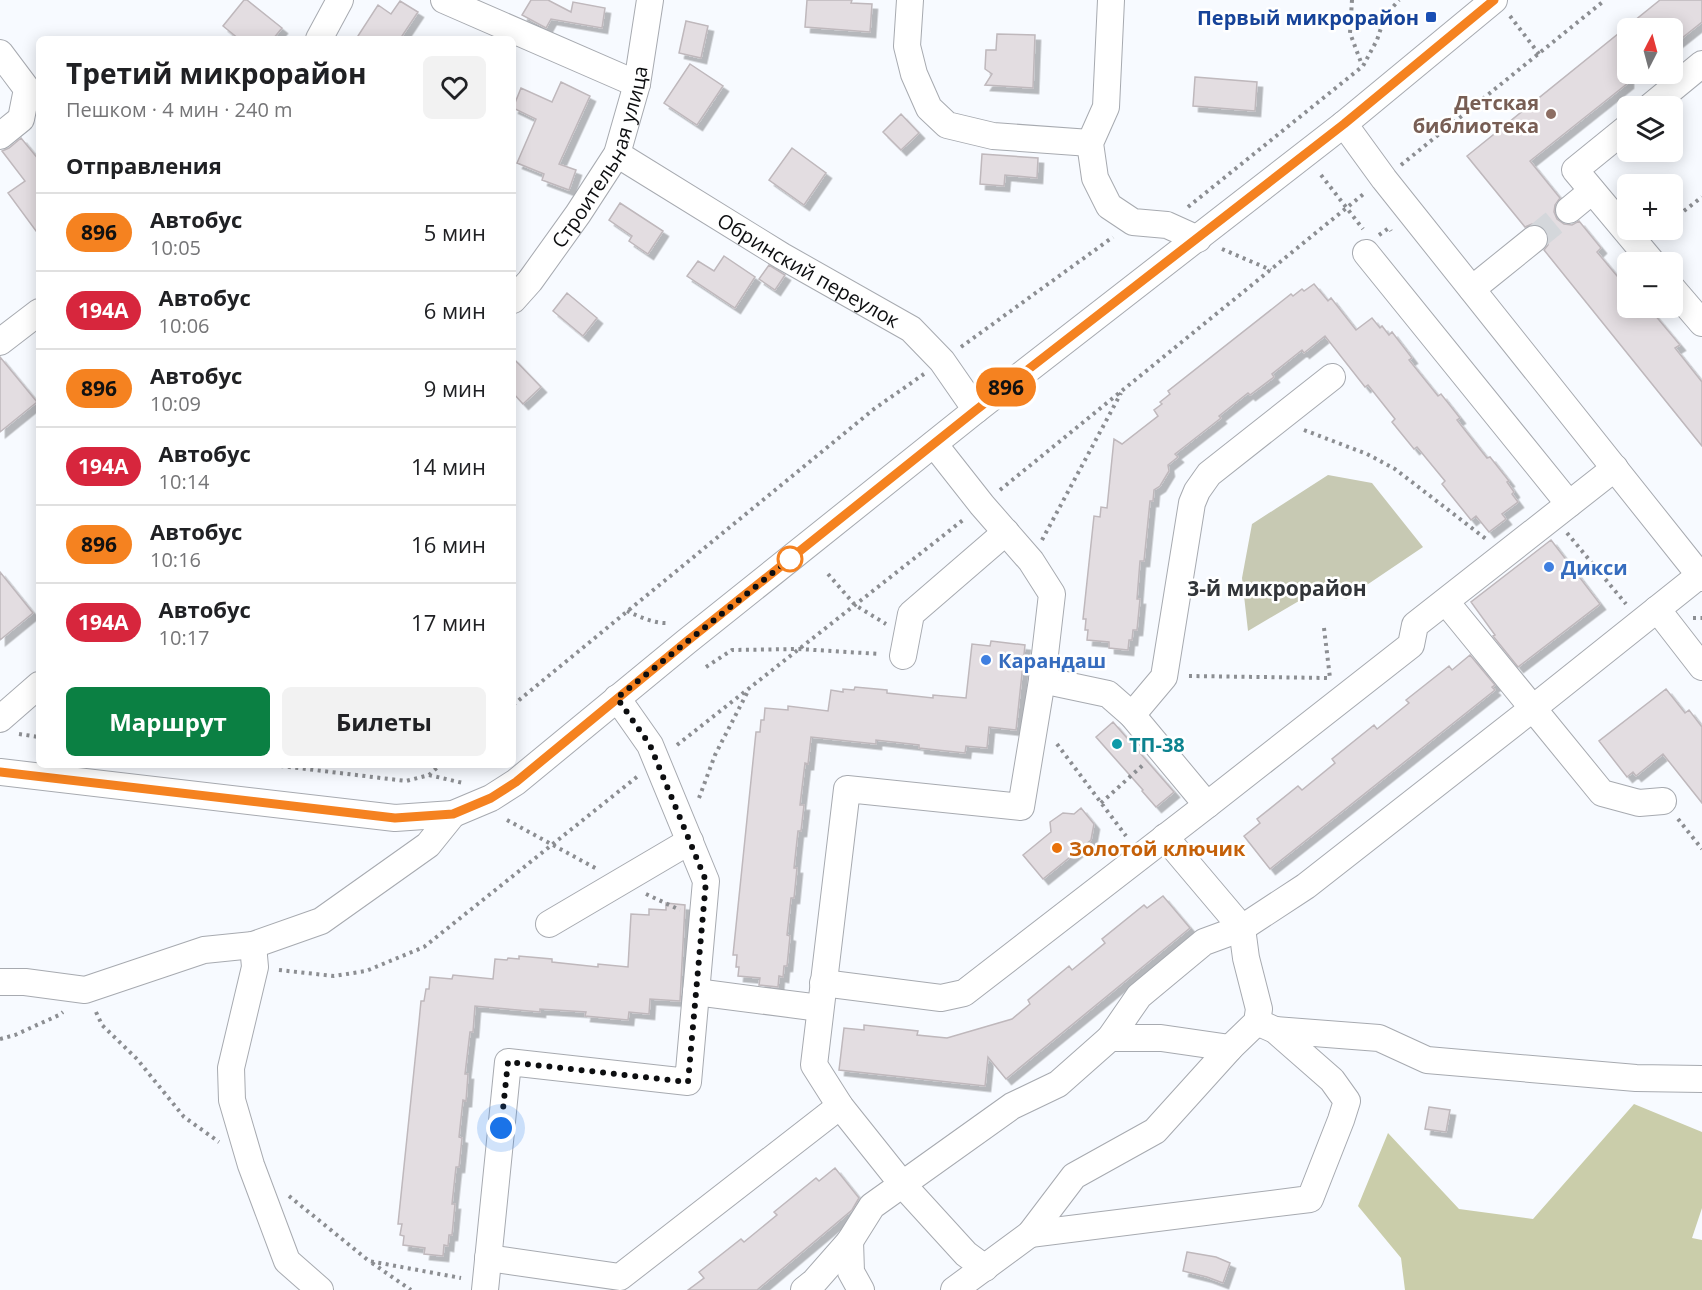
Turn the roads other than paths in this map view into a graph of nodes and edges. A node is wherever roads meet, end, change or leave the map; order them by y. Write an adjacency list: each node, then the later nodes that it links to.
1 (340, 0): 7 (street)
2 (444, 0): 10 (street)
3 (650, 0): 10 (street, Строительная улица)
4 (910, 0): 15 (street)
5 (1111, 0): 15 (street)
6 (1499, 4): 12 (street)
7 (321, 36)
8 (0, 53): 13 (street)
9 (1702, 64): 11 (street)
10 (637, 84): 16 (street, Строительная улица)
11 (1664, 96)
12 (1344, 124): 19 (street); 23 (street)
13 (0, 136)
14 (1617, 136): 17 (street)
15 (1090, 142): 19 (street)
16 (617, 154): 24 (street, Строительная улица); 30 (street, Обринский переулок)
17 (1592, 191): 18 (street); 22 (street)
18 (1569, 210)
19 (1198, 239): 30 (street)
20 (1534, 239): 23 (street)
21 (1368, 242): 33 (street)
22 (1644, 252)
23 (1472, 289): 32 (street)
24 (516, 297)
25 (1683, 301): 27 (street)
26 (36, 314): 28 (street)
27 (1702, 323)
28 (0, 342)
29 (1332, 377): 44 (street)
30 (976, 410): 31 (street)
31 (934, 444): 34 (street); 42 (street)
32 (1615, 468): 33 (street); 35 (street)
33 (1561, 511): 36 (street)
34 (1006, 532): 38 (street); 40 (street)
35 (1698, 567): 37 (street)
36 (1446, 602): 43 (street); 48 (street)
37 (1649, 616): 39 (street); 43 (street)
38 (905, 647)
39 (1702, 667)
40 (1042, 680): 44 (street); 57 (street)
41 (36, 688): 45 (street)
42 (617, 698): 49 (street); 51 (street)
43 (1532, 709): 47 (street); 53 (street)
44 (1131, 715): 48 (street)
45 (0, 719)
46 (0, 772): 49 (street)
47 (1663, 801)
48 (1207, 805): 50 (street)
49 (453, 814): 54 (street)
50 (1165, 837): 53 (street); 57 (street)
51 (690, 841): 52 (street); 56 (street)
52 (549, 924)
53 (1242, 928): 58 (street); 59 (street)
54 (254, 956): 55 (street); 68 (street)
55 (0, 982)
56 (696, 992): 57 (street); 66 (street)
57 (821, 996): 62 (street)
58 (1266, 1026): 60 (street); 61 (street); 64 (street)
59 (1110, 1038): 60 (street); 63 (street)
60 (1230, 1048): 64 (street)
61 (1702, 1079)
62 (840, 1106): 63 (street); 66 (street)
63 (903, 1185): 65 (street); 67 (street)
64 (1030, 1234): 67 (street)
65 (850, 1241): 70 (street); 71 (street)
66 (488, 1258): 69 (street)
67 (985, 1268): 72 (street)
68 (320, 1290)
69 (485, 1290)
70 (804, 1290)
71 (861, 1290)
72 (954, 1290)

